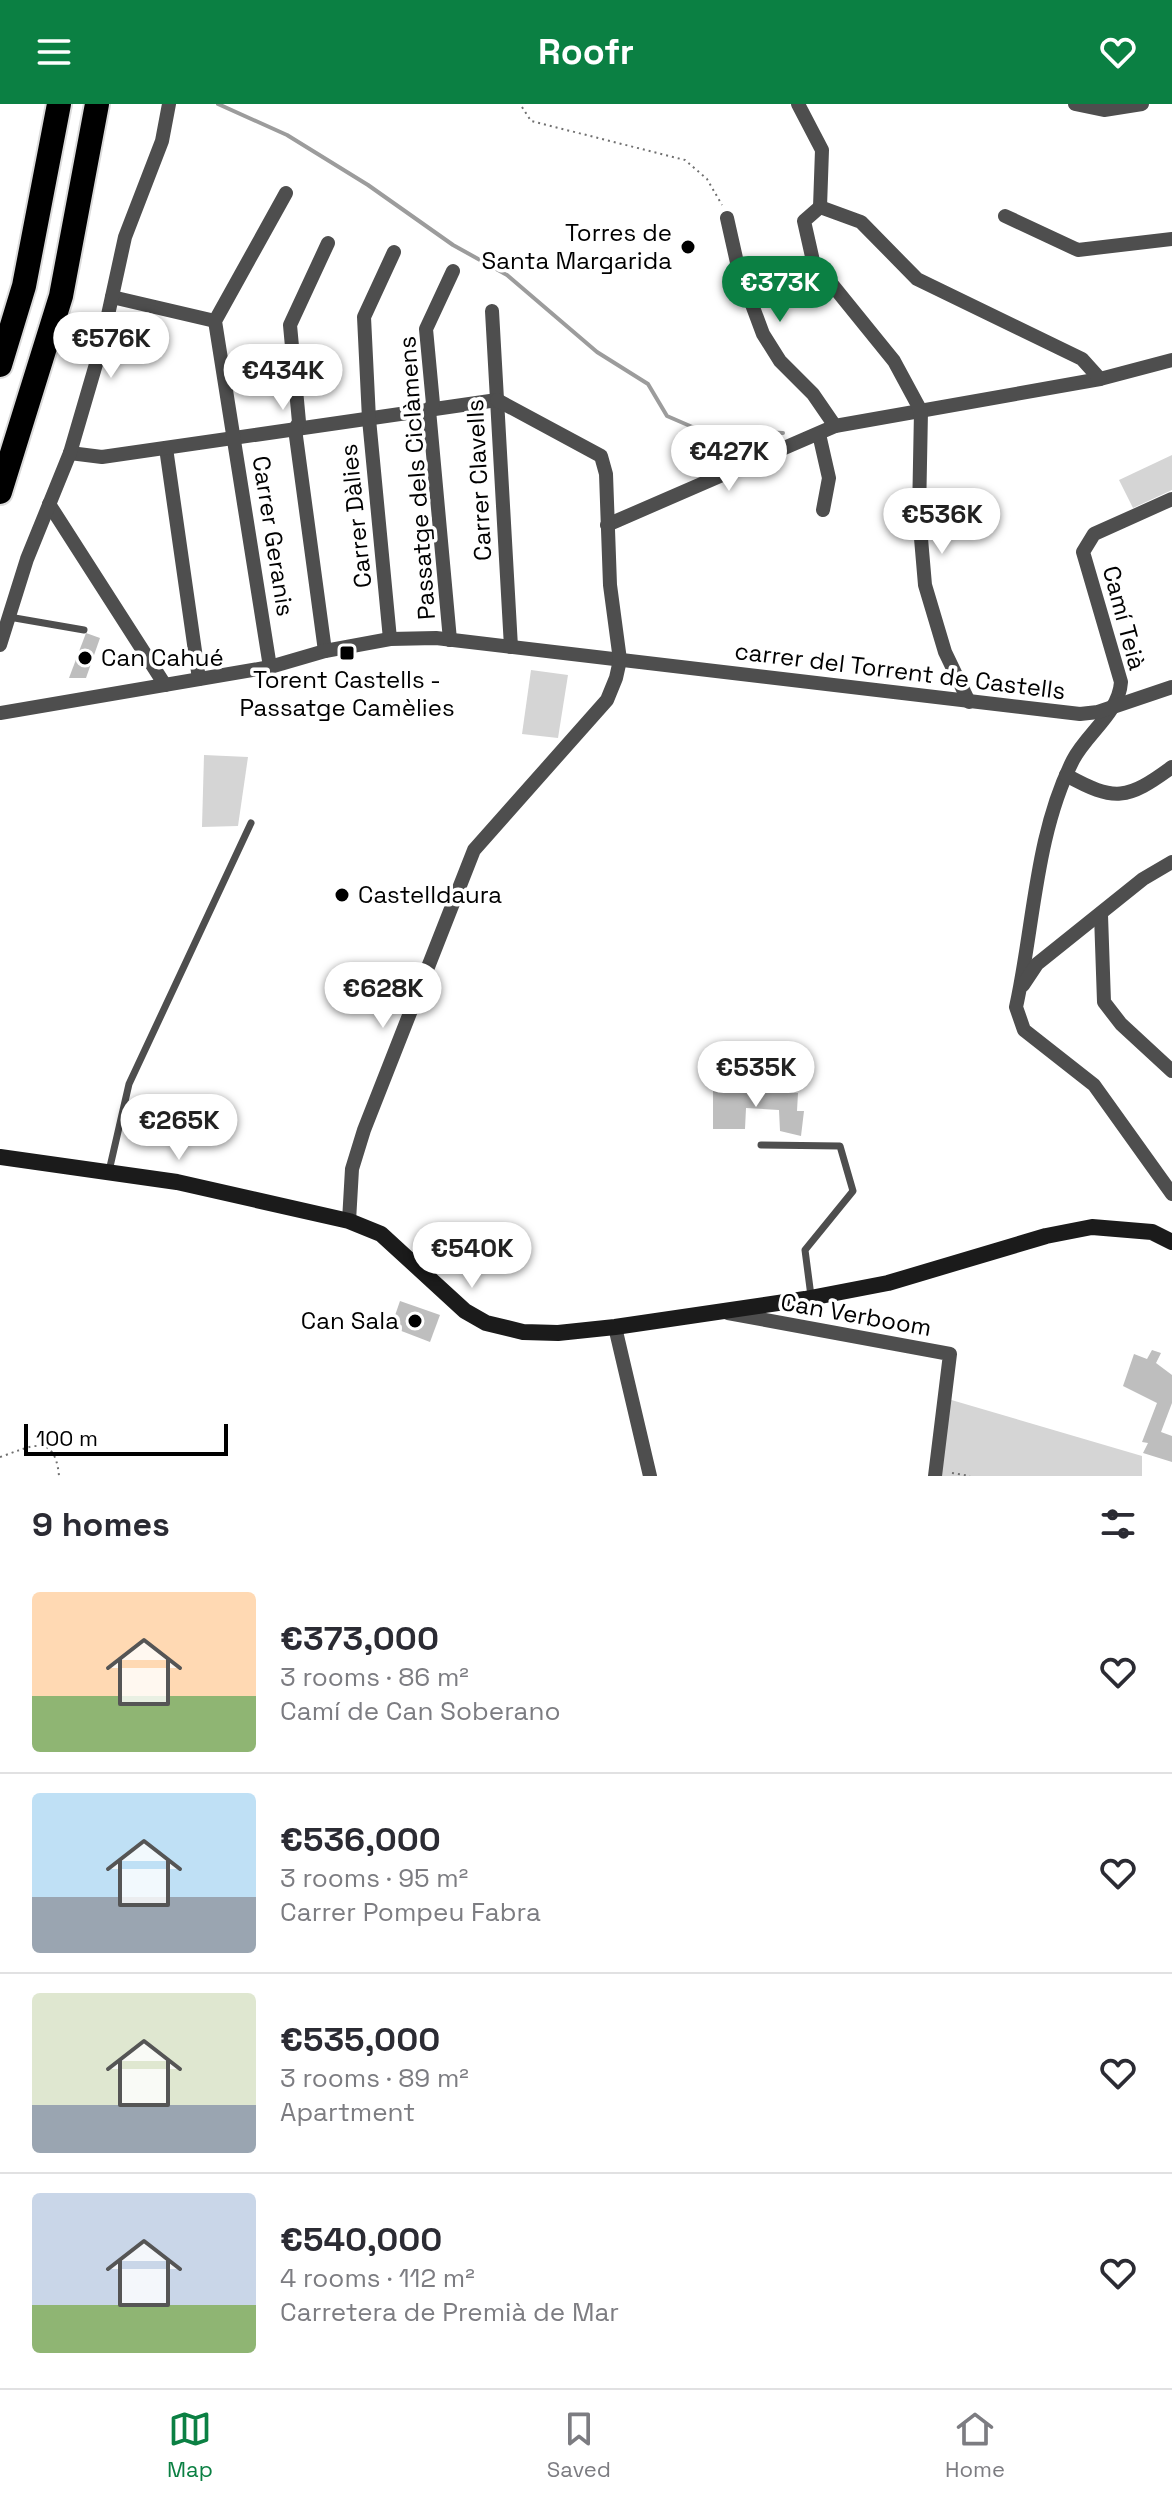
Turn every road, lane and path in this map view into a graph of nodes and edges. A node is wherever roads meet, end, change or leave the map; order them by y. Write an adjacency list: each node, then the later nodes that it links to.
1 (59, 104): 20 (highway)
2 (97, 104): 32 (highway)
3 (169, 104): 16 (street)
4 (798, 104): 9 (street)
5 (1075, 104): 6 (street)
6 (1142, 104)
7 (522, 107): 11 (path)
8 (286, 193): 18 (street)
9 (820, 207): 21 (street); 24 (street)
10 (1005, 216): 12 (street)
11 (727, 218): 26 (street)
12 (1172, 239)
13 (328, 243): 27 (street)
14 (394, 252): 25 (street, Carrer Dàlies)
15 (453, 271): 23 (street, Passatge dels Ciclàmens)
16 (112, 297): 18 (street); 31 (street)
17 (492, 311): 22 (street, Carrer Clavells)
18 (215, 321): 29 (street, Carrer Geranis)
19 (1172, 360): 21 (street)
20 (0, 365)
21 (1100, 379): 24 (street)
22 (497, 400): 23 (street); 36 (street); 42 (street, Carrer Clavells)
23 (429, 410): 25 (street); 40 (street, Passatge dels Ciclàmens)
24 (921, 411): 26 (street); 49 (street)
25 (369, 419): 27 (street); 39 (street, Carrer Dàlies)
26 (835, 426): 28 (street)
27 (295, 429): 29 (street); 43 (street)
28 (819, 434): 35 (street); 36 (street)
29 (236, 438): 30 (street); 45 (street, Carrer Geranis)
30 (166, 448): 31 (street); 46 (street)
31 (70, 453): 34 (street)
32 (0, 492)
33 (1172, 499): 50 (street, Camí Teià)
34 (49, 504): 37 (street); 47 (street)
35 (823, 510)
36 (607, 525): 44 (street)
37 (9, 617): 38 (lane); 41 (street)
38 (84, 630)
39 (390, 639): 40 (street, carrer del Torrent de Castells); 43 (street, carrer del Torrent de Castells)
40 (450, 640): 42 (street, carrer del Torrent de Castells)
41 (0, 645)
42 (511, 647): 44 (street, carrer del Torrent de Castells)
43 (325, 651): 45 (street, carrer del Torrent de Castells)
44 (620, 660): 49 (street, carrer del Torrent de Castells); 63 (street)
45 (270, 667): 46 (street, carrer del Torrent de Castells)
46 (199, 679): 47 (street, carrer del Torrent de Castells)
47 (165, 685): 51 (street, carrer del Torrent de Castells)
48 (1172, 687): 50 (street, carrer del Torrent de Castells)
49 (969, 702): 50 (street, carrer del Torrent de Castells)
50 (1115, 706): 53 (street)
51 (0, 713)
52 (1172, 767): 53 (street)
53 (1066, 775): 57 (street)
54 (251, 823): 61 (lane)
55 (1172, 862): 56 (street)
56 (1101, 915): 57 (street); 58 (street)
57 (1020, 988): 62 (street)
58 (1172, 1071)
59 (761, 1145): 65 (lane)
60 (0, 1157): 61 (street)
61 (109, 1171): 63 (street)
62 (1172, 1194)
63 (349, 1221): 67 (street)
64 (1172, 1242): 65 (street)
65 (811, 1298): 66 (street)
66 (728, 1313): 67 (street); 69 (street, Can Verboom)
67 (615, 1327): 71 (street)
68 (0, 1457): 70 (path)
69 (936, 1474): 72 (path)
70 (59, 1476)
71 (650, 1476)
72 (965, 1476): 73 (path)
73 (970, 1476)

